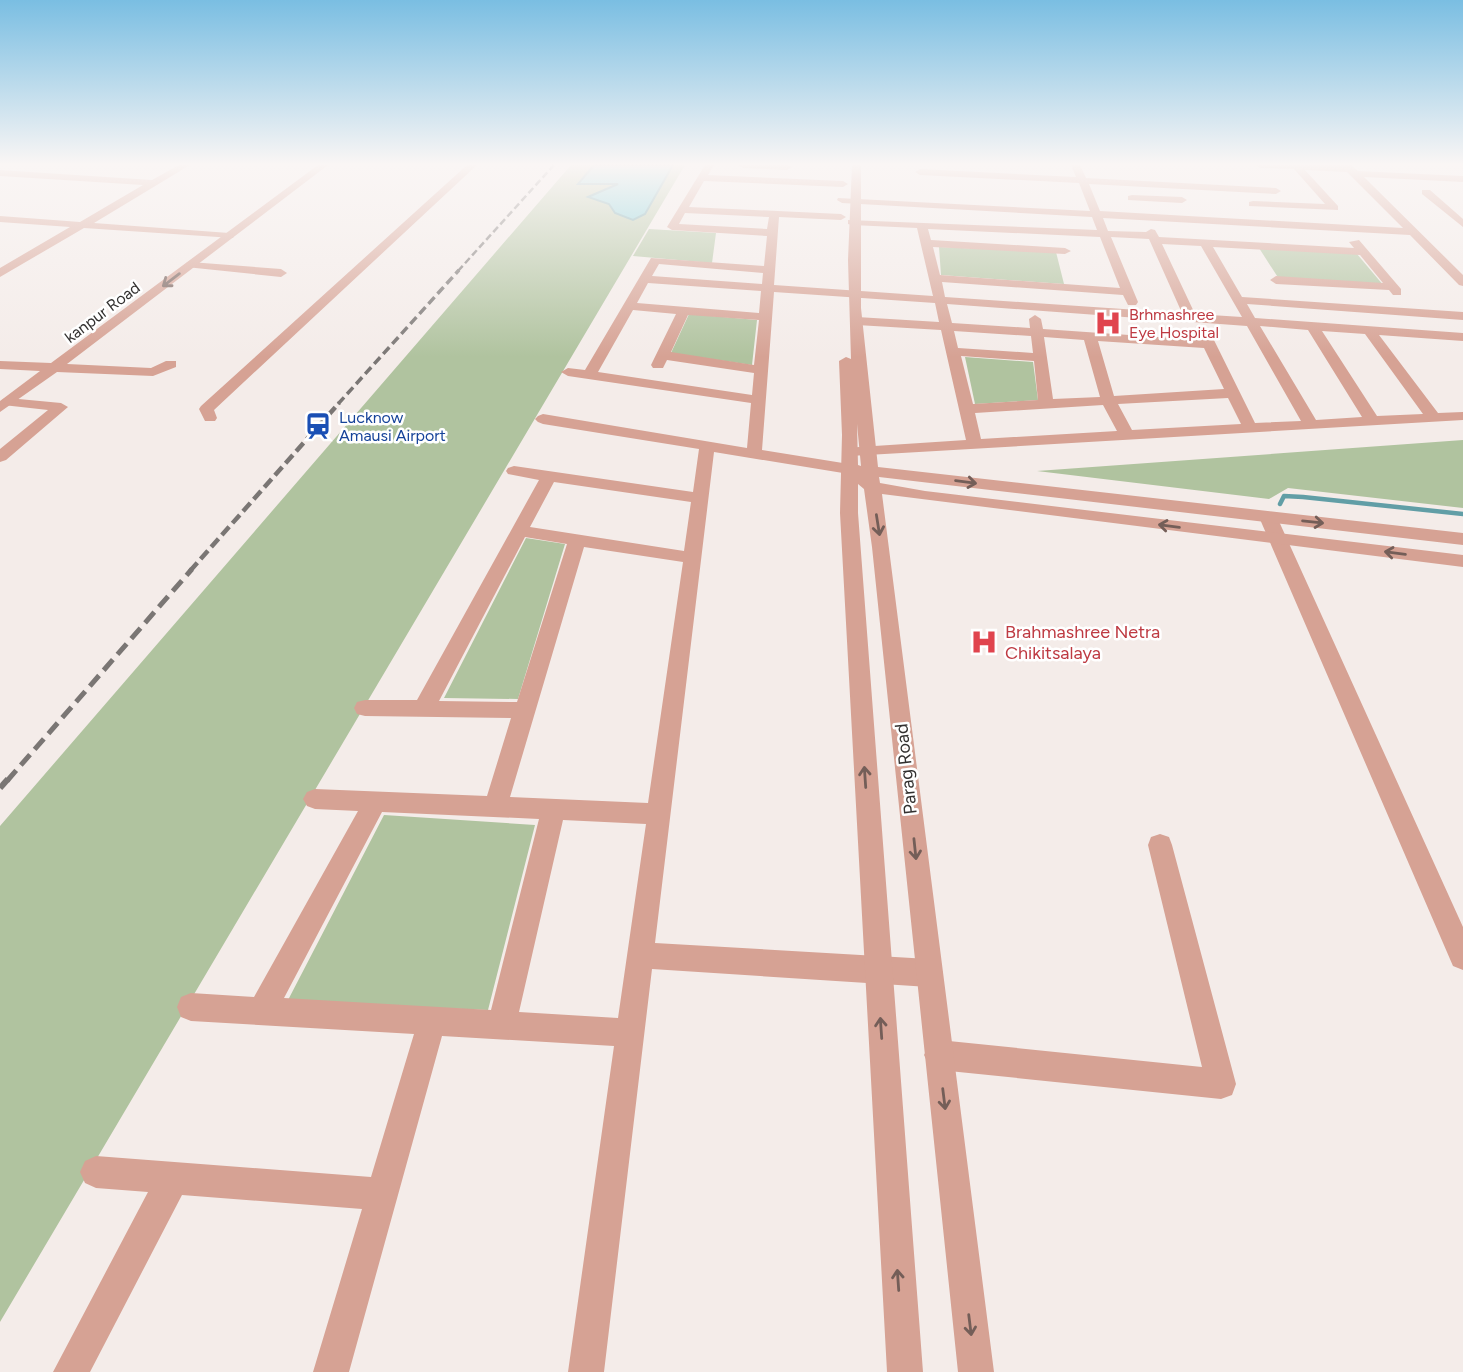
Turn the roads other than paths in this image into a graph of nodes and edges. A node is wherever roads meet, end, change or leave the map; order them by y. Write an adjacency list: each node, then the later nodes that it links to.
1 (75, 229): 32 (street)
2 (140, 229): 18 (street)
3 (219, 229): 18 (street)
4 (238, 229): 20 (street, kanpur Road)
5 (402, 229): 79 (street)
6 (678, 229): 25 (street)
7 (772, 229): 17 (street)
8 (847, 229): 40 (street, Parag Road)
9 (923, 229): 22 (street)
10 (992, 229): 15 (street)
11 (1102, 229): 19 (street)
12 (1149, 229): 21 (street)
13 (1344, 229): 16 (street); 27 (street)
14 (1410, 229): 16 (street)
15 (1060, 232): 19 (street); 26 (street)
16 (1413, 232): 36 (street)
17 (772, 233): 25 (street); 30 (street)
18 (212, 234): 20 (street); 65 (street)
19 (1104, 235): 21 (street); 39 (street)
20 (229, 236): 29 (street, kanpur Road)
21 (1154, 238): 23 (street); 51 (street)
22 (926, 243): 26 (street); 34 (street)
23 (1205, 243): 24 (street); 42 (street)
24 (1252, 246): 27 (street); 31 (street)
25 (720, 248): 30 (street); 35 (street)
26 (1065, 251): 28 (street)
27 (1363, 252): 37 (street)
28 (1069, 263)
29 (190, 265): 33 (street); 65 (street, kanpur Road, one-way to 65)
30 (769, 270): 38 (street)
31 (1270, 271): 37 (street); 43 (street)
32 (0, 273)
33 (281, 273)
34 (935, 278): 39 (street); 41 (street)
35 (645, 279): 38 (street); 44 (street)
36 (1461, 279)
37 (1393, 287): 47 (street)
38 (767, 289): 40 (street); 50 (street)
39 (1128, 292): 48 (street)
40 (849, 294): 41 (street); 52 (street, Parag Road); 90 (street, Parag Road)
41 (941, 299): 45 (street); 55 (street)
42 (1239, 300): 43 (street); 53 (street)
43 (1291, 303): 47 (street)
44 (630, 306): 46 (street); 69 (street)
45 (1033, 306): 48 (street); 57 (street)
46 (684, 310): 50 (street); 63 (street)
47 (1414, 312): 49 (street)
48 (1137, 314): 51 (street)
49 (1463, 316)
50 (765, 317): 67 (street)
51 (1194, 318): 53 (street); 60 (street)
52 (857, 321): 55 (street); 90 (street, Parag Road)
53 (1250, 322): 54 (street); 83 (street)
54 (1312, 326): 56 (street); 82 (street)
55 (948, 328): 57 (street); 61 (street)
56 (1369, 331): 59 (street); 80 (street)
57 (1038, 333): 58 (street); 64 (street)
58 (1090, 337): 60 (street); 74 (street)
59 (1463, 337)
60 (1208, 344): 72 (street)
61 (954, 352): 64 (street); 77 (street)
62 (0, 355): 65 (street)
63 (663, 355): 67 (street); 71 (street)
64 (1039, 357): 75 (street)
65 (50, 363): 65 (street); 66 (street); 70 (street); 76 (street, kanpur Road)
66 (0, 365)
67 (761, 370): 73 (street)
68 (568, 372): 69 (street)
69 (589, 376): 71 (street)
70 (11, 383)
71 (650, 384): 73 (street)
72 (1232, 393): 74 (street); 84 (street)
73 (758, 400): 88 (street)
74 (1108, 400): 75 (street); 85 (street)
75 (1046, 404): 77 (street)
76 (4, 405): 89 (street)
77 (967, 409): 86 (street)
78 (1463, 416): 80 (street)
79 (210, 418)
80 (1434, 418): 82 (street)
81 (543, 419): 87 (street)
82 (1372, 421): 83 (street)
83 (1311, 425): 84 (street)
84 (1250, 428): 85 (street)
85 (1128, 435): 86 (street)
86 (975, 444): 90 (street)
87 (707, 446): 88 (street); 93 (street)
88 (754, 453): 90 (street)
89 (0, 457)
90 (861, 466): 94 (street, one-way to 94); 96 (street, one-way to 90); 112 (street, Parag Road, one-way to 90); 113 (street, Parag Road, one-way to 113)
91 (514, 471): 92 (street)
92 (550, 476): 93 (street); 95 (street)
93 (700, 498): 99 (street)
94 (1268, 517): 96 (street); 97 (street, one-way to 97)
95 (520, 531): 98 (street); 102 (street)
96 (1278, 539): 100 (street, one-way to 96); 111 (street)
97 (1463, 539)
98 (577, 540): 99 (street); 103 (street)
99 (692, 558): 108 (street)
100 (1463, 561)
101 (365, 708): 102 (street)
102 (424, 708): 103 (street)
103 (525, 710): 106 (street)
104 (315, 799): 105 (street)
105 (374, 802): 106 (street); 115 (street)
106 (495, 807): 107 (street)
107 (553, 810): 108 (street); 117 (street)
108 (659, 814): 110 (street)
109 (1160, 845): 119 (street)
110 (640, 956): 112 (street); 118 (street)
111 (1463, 957)
112 (878, 970): 113 (street); 126 (street, Parag Road, one-way to 112)
113 (929, 973): 119 (street, Parag Road)
114 (191, 1007): 115 (street)
115 (262, 1011): 116 (street)
116 (432, 1021): 117 (street); 122 (street)
117 (502, 1026): 118 (street)
118 (630, 1033): 125 (street)
119 (939, 1055): 127 (street, Parag Road, one-way to 127)
120 (96, 1172): 121 (street)
121 (173, 1178): 122 (street); 123 (street)
122 (382, 1194): 124 (street)
123 (71, 1372)
124 (331, 1372)
125 (586, 1372)
126 (905, 1372)
127 (976, 1372)

